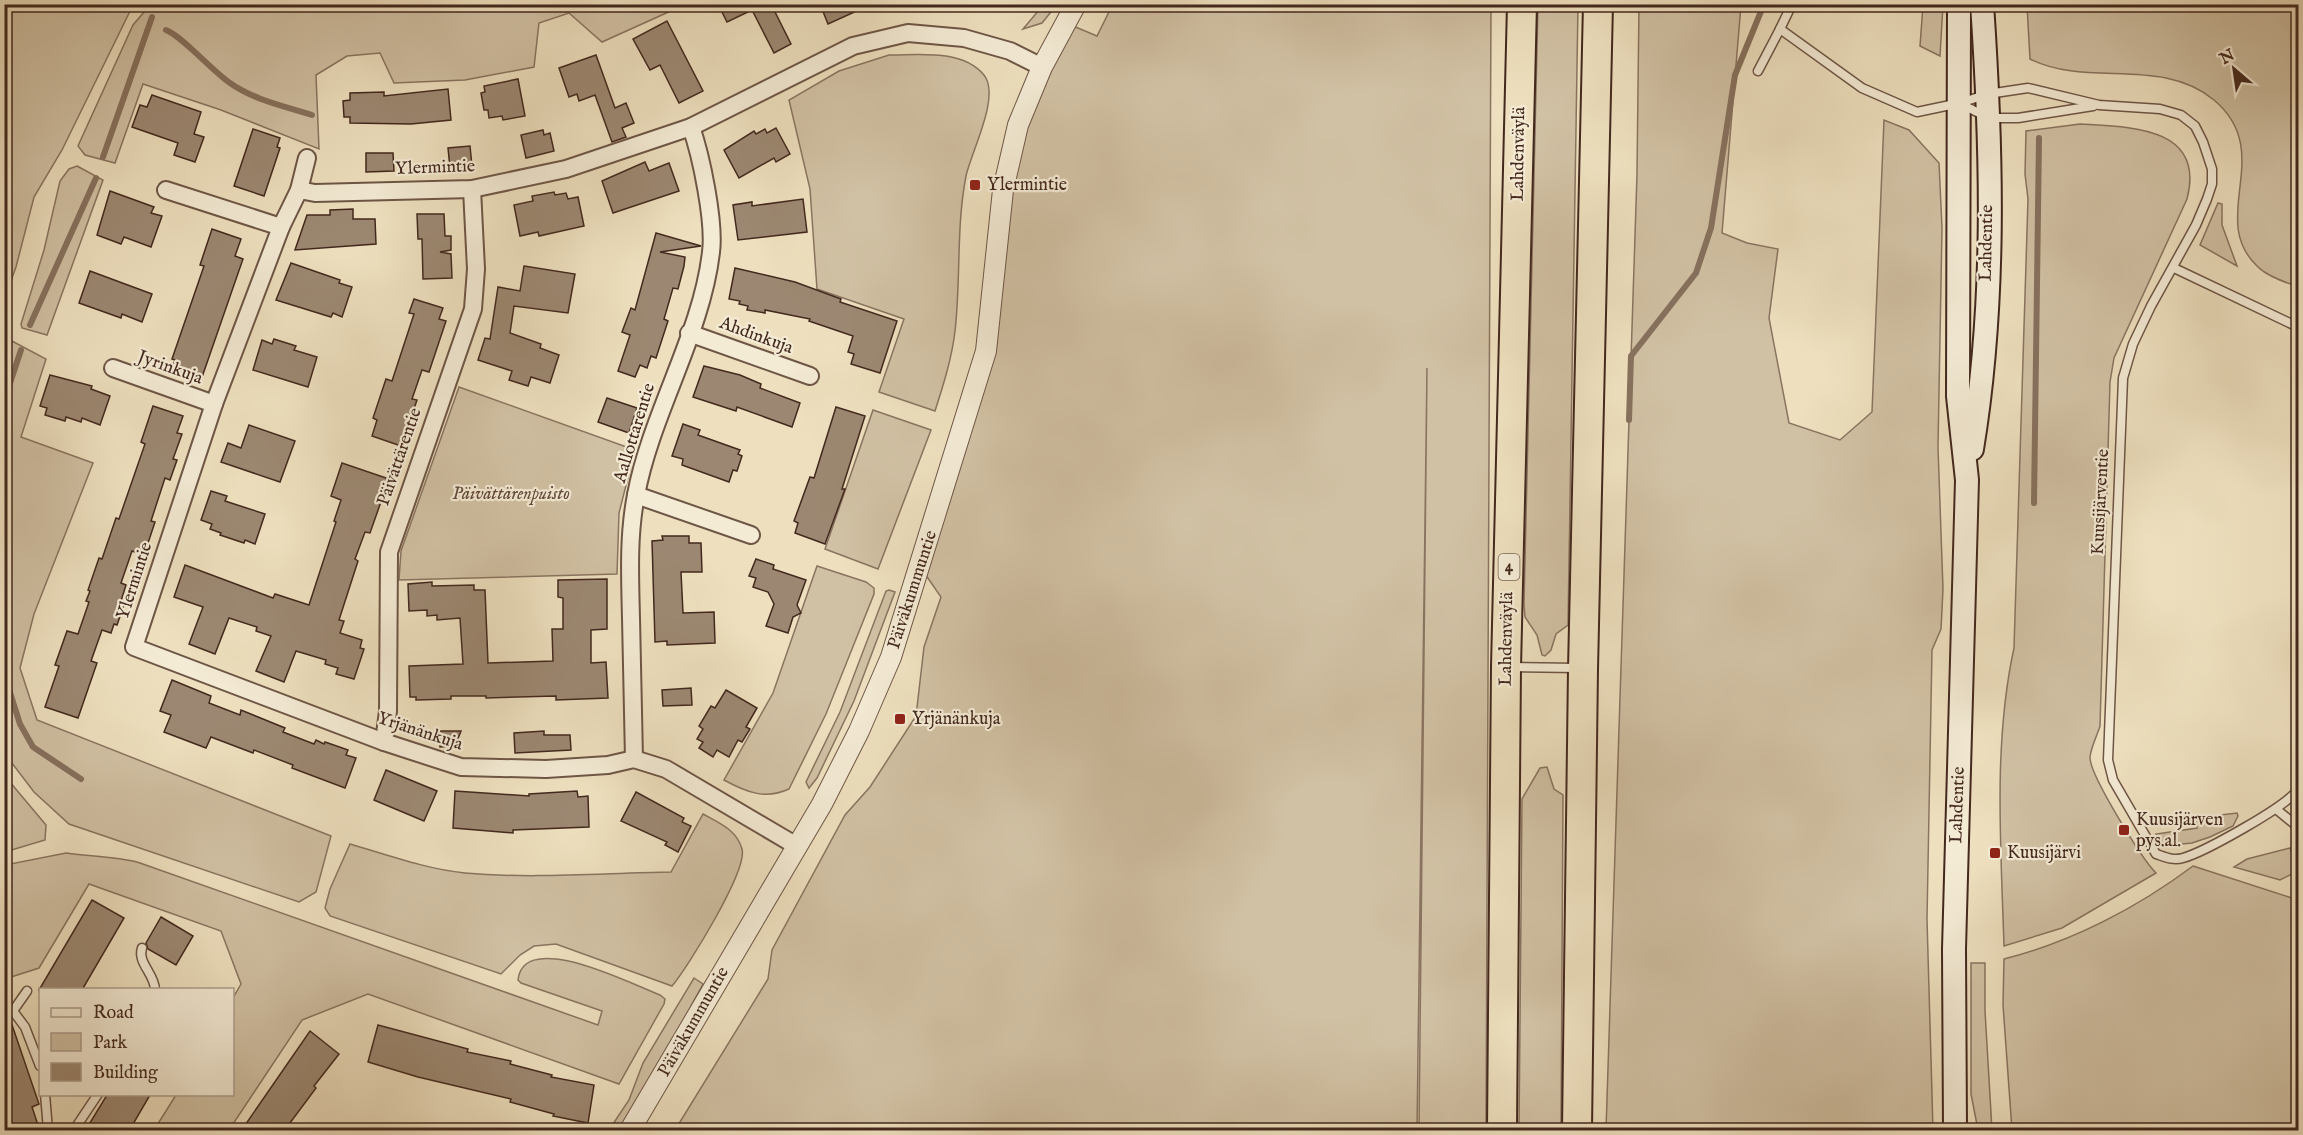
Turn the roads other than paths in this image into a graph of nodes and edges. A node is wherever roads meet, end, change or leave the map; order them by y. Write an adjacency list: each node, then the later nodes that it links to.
1 (1076, 4): 8 (street, Päiväkummuntie)
2 (1522, 4): 30 (highway, Lahdenväylä / 4)
3 (1598, 4): 31 (highway)
4 (1792, 4): 7 (lane)
5 (1959, 4): 11 (main road, Lahdentie)
6 (1982, 4): 10 (main road, Lahdentie)
7 (1780, 29): 9 (lane); 11 (lane)
8 (1042, 67): 14 (street, Ylermintie); 37 (street, Päiväkummuntie)
9 (1758, 71)
10 (1988, 94): 11 (lane, Kuusijärventie); 12 (lane, Kuusijärventie); 13 (main road, Lahdentie)
11 (1960, 103): 13 (lane, Kuusijärventie); 26 (main road, Lahdentie)
12 (2099, 105): 13 (lane, Kuusijärventie); 20 (lane, Kuusijärventie)
13 (1989, 118): 26 (main road, Lahdentie)
14 (691, 127): 16 (street, Ylermintie); 22 (street, Aallottarentie)
15 (307, 158): 18 (street, Ylermintie)
16 (472, 189): 18 (street, Ylermintie); 32 (street, Päivättärentie)
17 (166, 190): 19 (street)
18 (299, 190): 19 (street, Ylermintie)
19 (281, 226): 25 (street, Ylermintie)
20 (2174, 268): 21 (lane); 35 (lane, Kuusijärventie)
21 (2298, 327)
22 (689, 333): 24 (street, Ahdinkuja); 27 (street, Aallottarentie)
23 (113, 368): 25 (street, Jyrinkuja)
24 (810, 376)
25 (214, 404): 29 (street, Ylermintie)
26 (1967, 480): 50 (main road, Lahdentie)
27 (636, 495): 28 (street); 33 (street, Aallottarentie)
28 (752, 535)
29 (134, 647): 32 (street, Yrjänänkuja)
30 (1506, 667): 31 (lane); 48 (highway, Lahdenväylä / 4)
31 (1583, 669): 49 (highway)
32 (384, 742): 33 (street, Yrjänänkuja)
33 (634, 759): 37 (street, Yrjänänkuja)
34 (2298, 789): 35 (lane, Kuusijärventie)
35 (2278, 808): 36 (lane)
36 (2298, 827)
37 (795, 845): 47 (street, Päiväkummuntie)
38 (142, 948): 39 (lane)
39 (155, 988)
40 (27, 991): 41 (lane)
41 (9, 1013): 42 (lane)
42 (39, 1063)
43 (45, 1096): 45 (lane)
44 (97, 1096): 46 (lane)
45 (48, 1131)
46 (74, 1131)
47 (630, 1131)
48 (1502, 1131)
49 (1577, 1131)
50 (1955, 1131)

